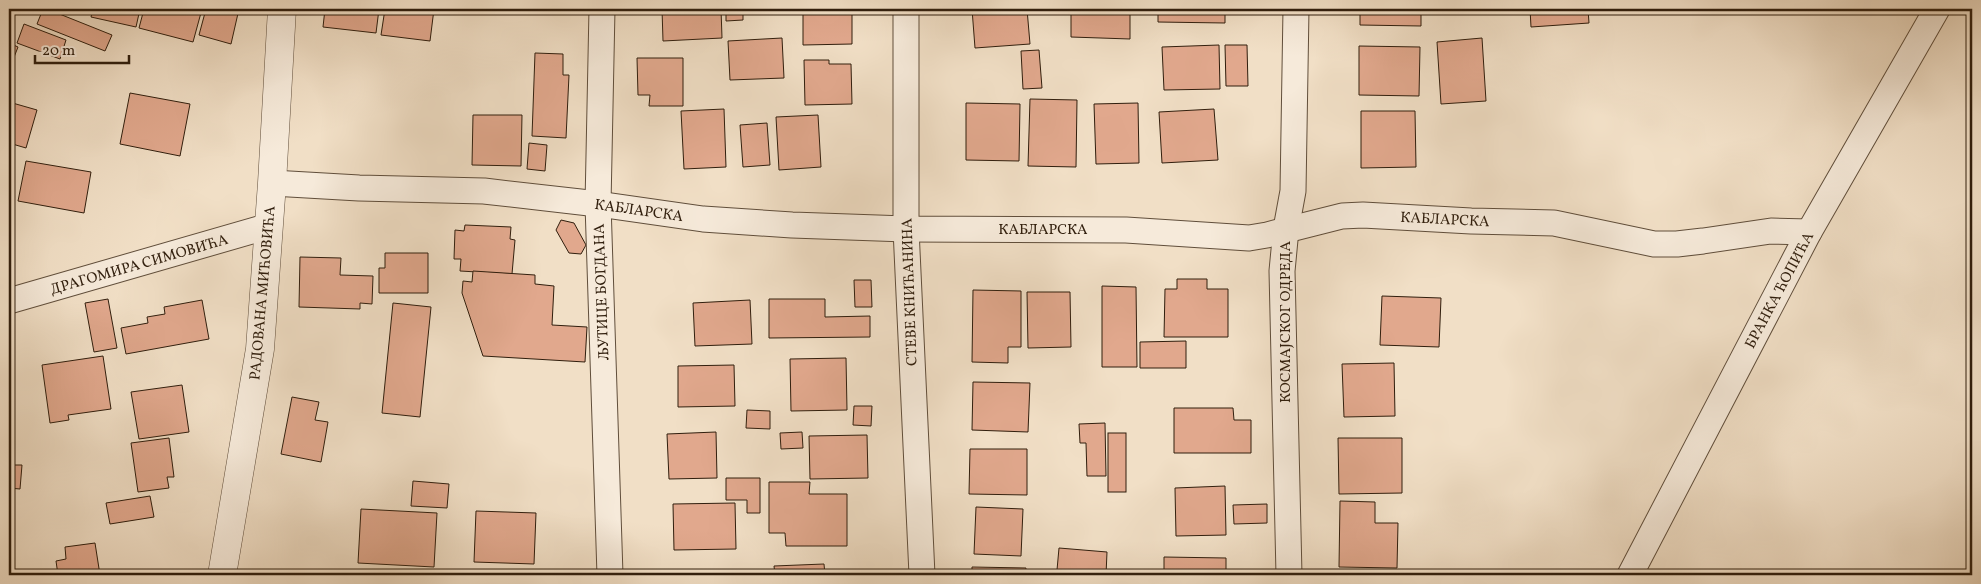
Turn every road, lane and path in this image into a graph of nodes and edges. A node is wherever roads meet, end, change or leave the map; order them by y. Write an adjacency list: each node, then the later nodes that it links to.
1 (282, 9): 6 (street, РАДОВАНА МИЋОВИЋА)
2 (602, 9): 7 (street, ЉУТИЦЕ БОГДАНА)
3 (906, 9): 10 (street, СТЕВЕ КНИЋАНИНА)
4 (1296, 9): 9 (street, КОСМАЈСКОГ ОДРЕДА)
5 (1936, 9): 11 (street, БРАНКА ЋОПИЋА)
6 (272, 183): 7 (street, КАБЛАРСКА); 8 (street, РАДОВАНА МИЋОВИЋА)
7 (598, 204): 10 (street, КАБЛАРСКА); 14 (street, ЉУТИЦЕ БОГДАНА)
8 (269, 226): 12 (street, ДРАГОМИРА СИМОВИЋА); 13 (street, РАДОВАНА МИЋОВИЋА)
9 (1286, 229): 10 (street, КАБЛАРСКА); 11 (street, КАБЛАРСКА); 16 (street, КОСМАЈСКОГ ОДРЕДА)
10 (906, 230): 15 (street, СТЕВЕ КНИЋАНИНА)
11 (1810, 232): 17 (street, БРАНКА ЋОПИЋА)
12 (9, 301)
13 (222, 575)
14 (610, 575)
15 (922, 575)
16 (1289, 575)
17 (1630, 575)

